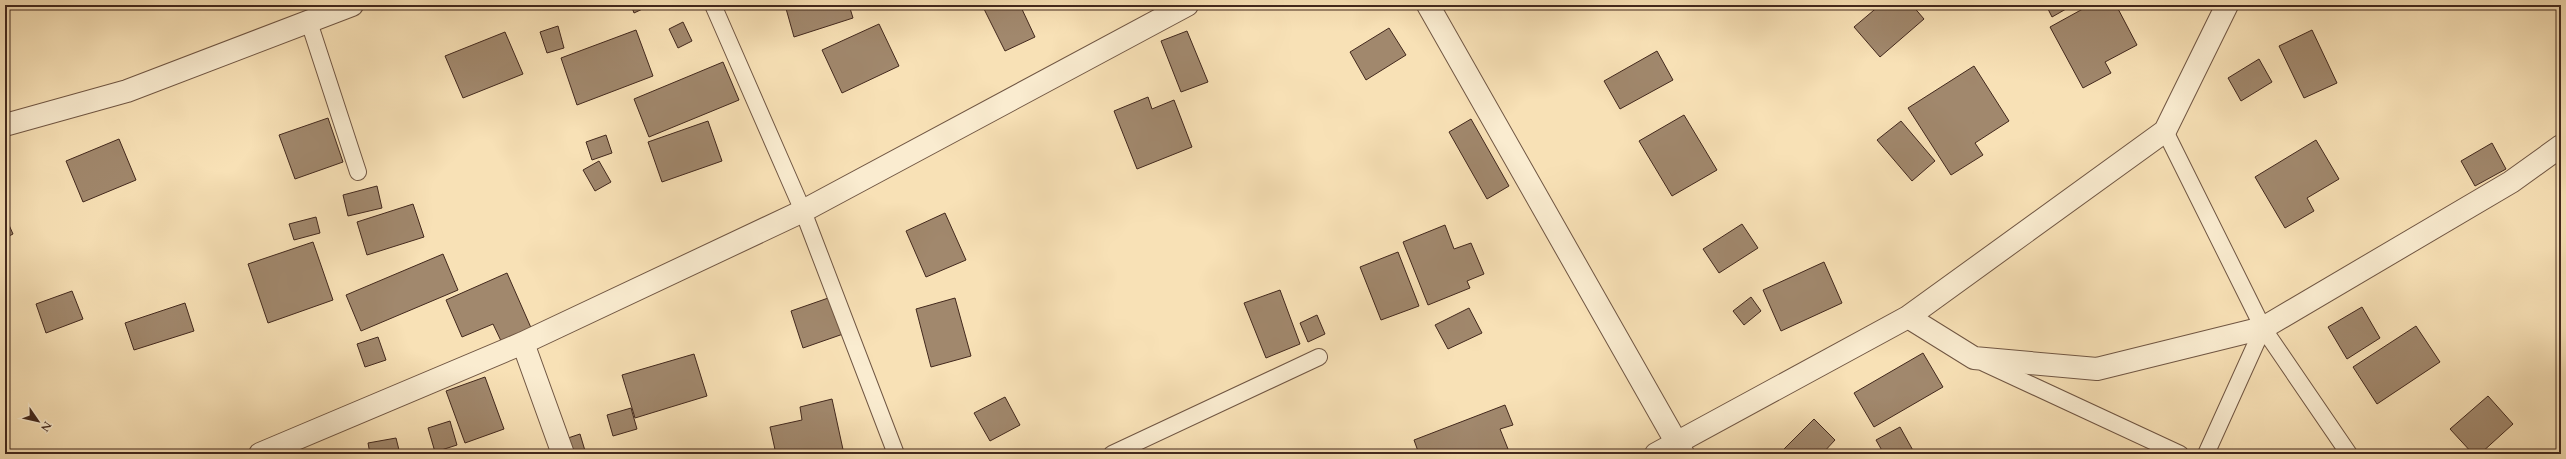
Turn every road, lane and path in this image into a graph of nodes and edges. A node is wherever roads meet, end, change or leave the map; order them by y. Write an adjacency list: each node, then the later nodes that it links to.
1 (352, 5): 6 (street)
2 (713, 5): 11 (lane)
3 (1187, 5): 11 (street)
4 (1428, 5): 17 (street)
5 (2226, 5): 8 (street)
6 (309, 22): 7 (street); 10 (lane)
7 (5, 125)
8 (2165, 131): 12 (street); 13 (lane)
9 (2561, 146): 13 (street)
10 (358, 172)
11 (803, 211): 14 (street); 20 (lane)
12 (1908, 317): 16 (street); 17 (street)
13 (2263, 328): 16 (street); 24 (lane); 25 (lane)
14 (523, 343): 18 (street); 19 (street)
15 (1319, 357): 21 (lane)
16 (1974, 358): 23 (lane)
17 (1679, 449): 22 (street)
18 (260, 454)
19 (563, 454)
20 (896, 454)
21 (1112, 454)
22 (1656, 454)
23 (2180, 454)
24 (2206, 454)
25 (2349, 454)

